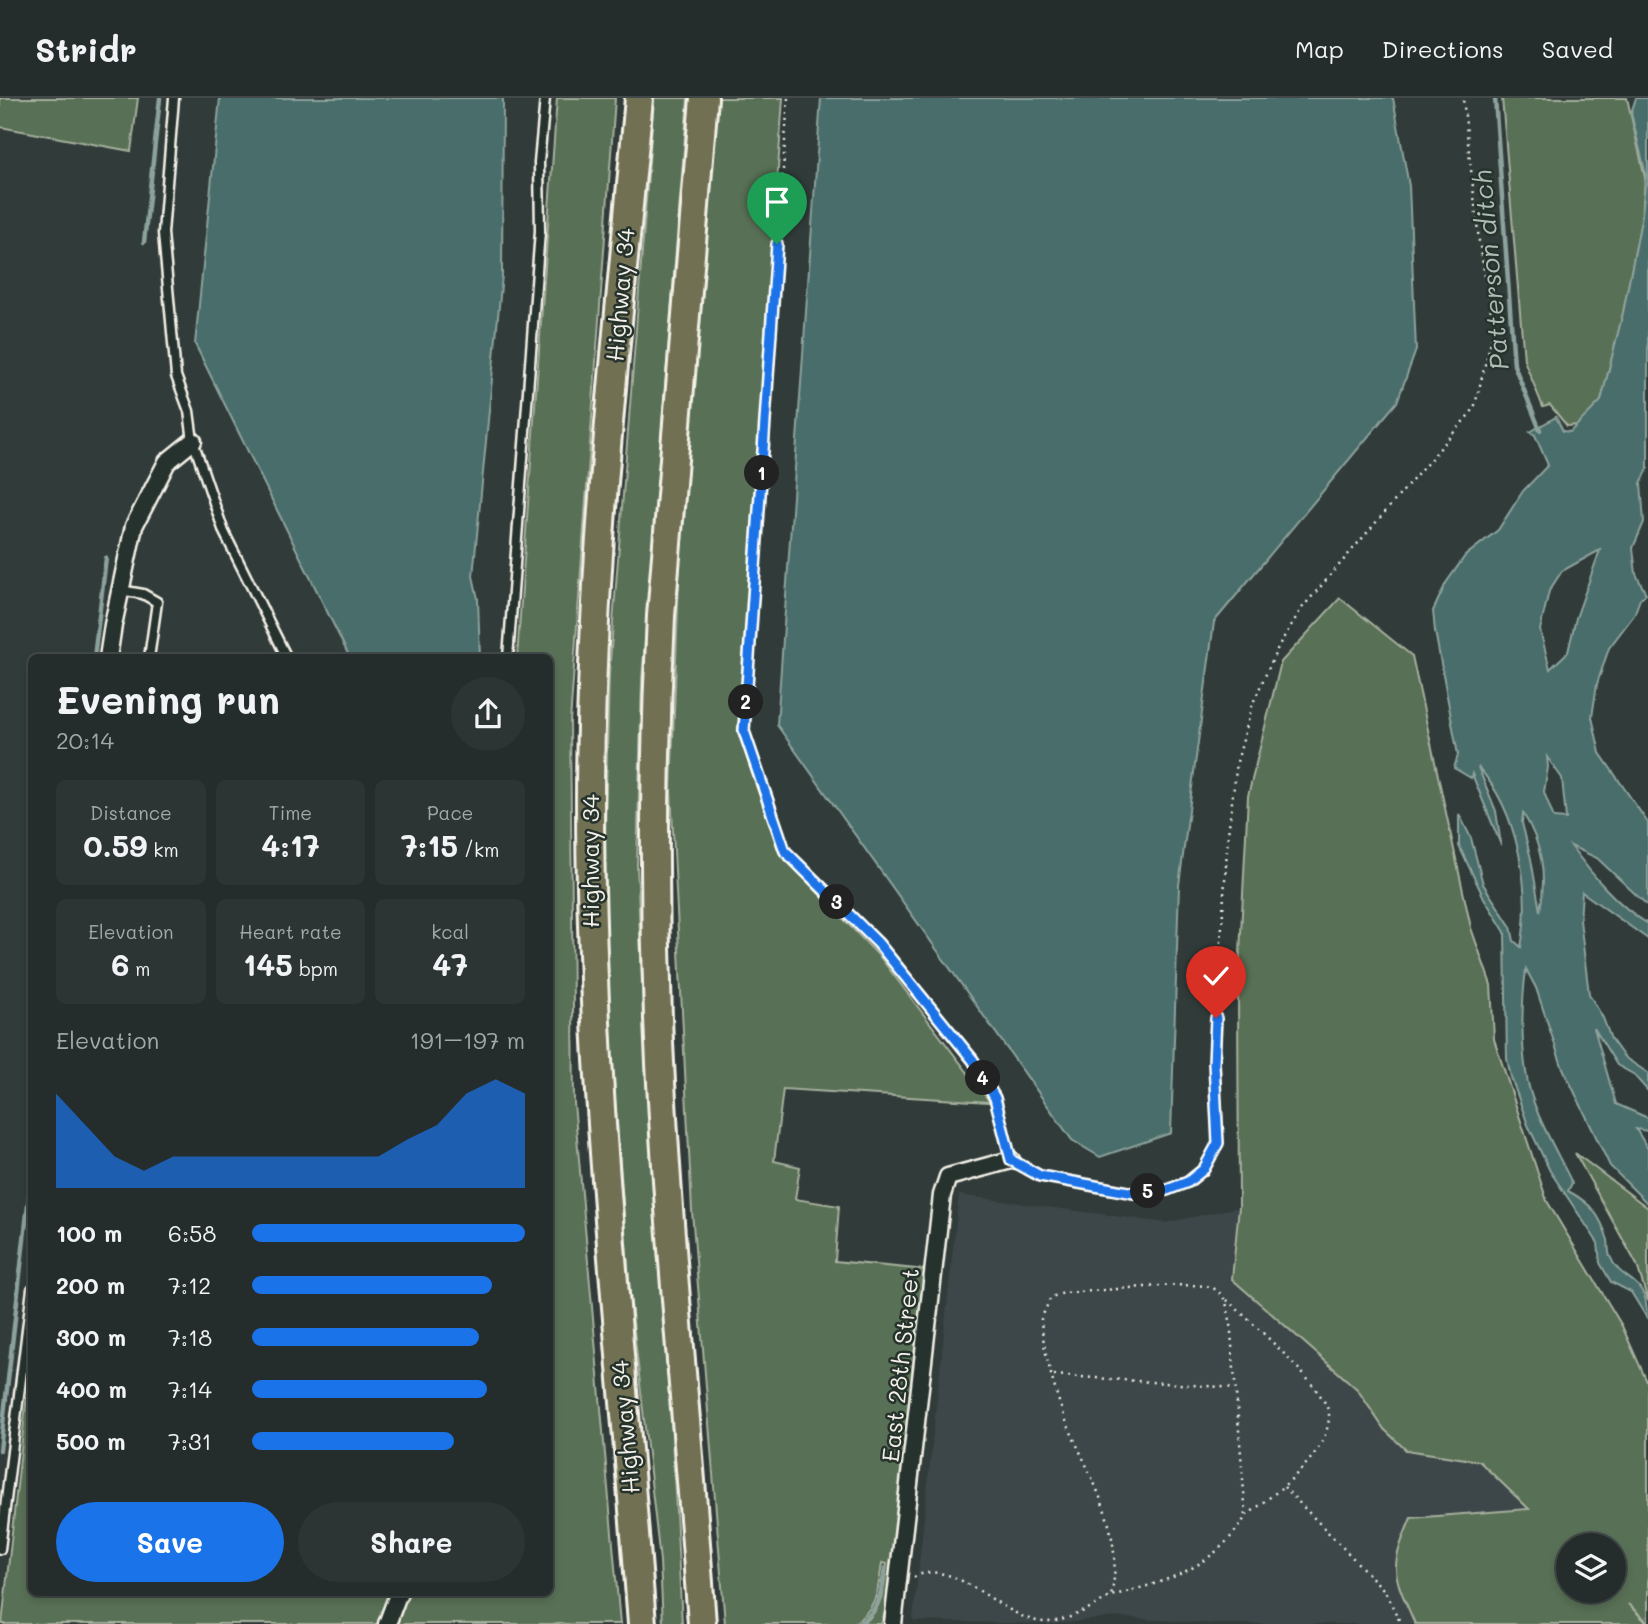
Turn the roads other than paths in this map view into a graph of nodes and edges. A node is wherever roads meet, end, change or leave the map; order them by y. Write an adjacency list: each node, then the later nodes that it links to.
1 (174, 98): 5 (lane)
2 (545, 98): 10 (lane)
3 (639, 98): 16 (highway, Highway 34)
4 (704, 98): 17 (highway)
5 (193, 441): 6 (street); 9 (lane)
6 (120, 590): 7 (street); 8 (lane)
7 (109, 654)
8 (150, 654)
9 (285, 654)
10 (508, 654)
11 (1011, 1160): 18 (street, East 28th Street)
12 (28, 1322): 13 (lane)
13 (0, 1549)
14 (398, 1596): 15 (street)
15 (387, 1624)
16 (642, 1624)
17 (702, 1624)
18 (893, 1624)

